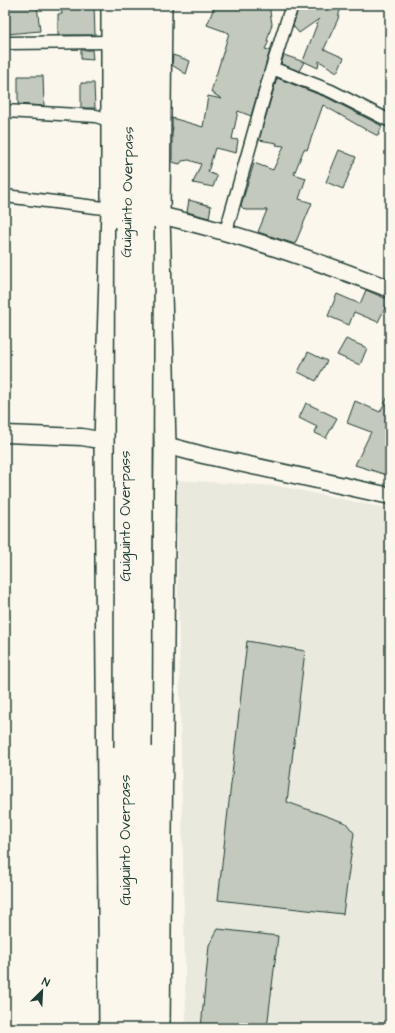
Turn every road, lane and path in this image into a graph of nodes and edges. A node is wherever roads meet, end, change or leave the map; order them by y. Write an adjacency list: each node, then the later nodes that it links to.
1 (112, 5): 6 (highway)
2 (129, 5): 15 (highway, Guiguinto Overpass)
3 (144, 5): 15 (highway, Guiguinto Overpass)
4 (160, 5): 14 (highway)
5 (292, 5): 8 (street)
6 (111, 42): 7 (street); 10 (highway)
7 (5, 43)
8 (272, 68): 11 (street); 16 (street)
9 (5, 111): 10 (street)
10 (111, 121): 13 (highway)
11 (390, 121)
12 (5, 196): 13 (street)
13 (112, 209): 19 (highway)
14 (160, 214): 16 (main road); 20 (highway)
15 (134, 227): 22 (highway, Guiguinto Overpass, bridge)
16 (226, 232): 17 (main road)
17 (390, 289)
18 (5, 434): 19 (main road)
19 (105, 441): 23 (highway)
20 (165, 445): 21 (main road); 26 (highway)
21 (390, 496)
22 (133, 747): 24 (highway, Guiguinto Overpass); 25 (highway, Guiguinto Overpass)
23 (110, 1028)
24 (125, 1028)
25 (139, 1028)
26 (159, 1028)

